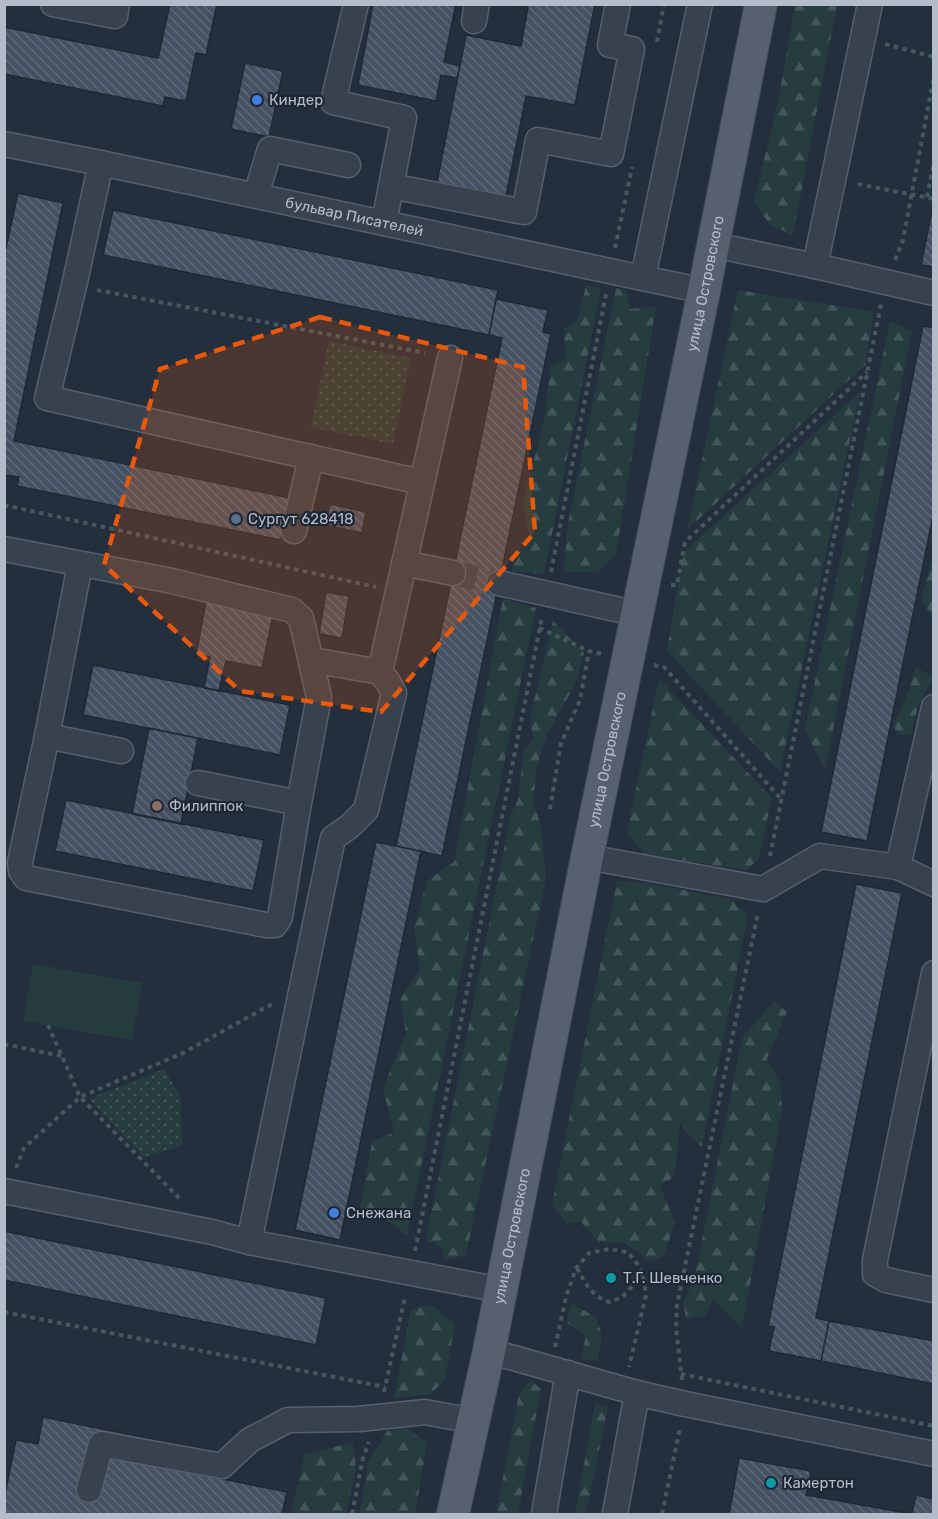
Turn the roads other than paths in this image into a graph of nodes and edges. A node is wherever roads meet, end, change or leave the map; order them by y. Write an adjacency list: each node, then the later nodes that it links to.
1 (53, 4): 2 (street)
2 (117, 4)
3 (356, 4): 11 (street)
4 (618, 4): 11 (street)
5 (700, 4): 16 (street)
6 (761, 4): 14 (main road, улица Островского)
7 (870, 4): 15 (street)
8 (4, 144): 9 (street, бульвар Писателей)
9 (100, 163): 12 (street, бульвар Писателей); 20 (street)
10 (348, 165): 12 (street)
11 (391, 186): 13 (street)
12 (256, 195): 13 (street, бульвар Писателей)
13 (384, 223): 16 (street, бульвар Писателей)
14 (714, 245): 15 (street); 17 (main road, улица Островского)
15 (815, 266): 18 (street)
16 (643, 278): 17 (street, бульвар Писателей)
17 (704, 291): 28 (main road, улица Островского)
18 (933, 293)
19 (450, 358): 21 (street)
20 (311, 457): 21 (street); 22 (street)
21 (421, 482): 24 (street)
22 (294, 531)
23 (4, 549): 25 (street)
24 (404, 563): 26 (street); 30 (street)
25 (80, 564): 29 (street); 32 (street)
26 (453, 573)
27 (499, 583): 28 (street)
28 (638, 614): 36 (main road, улица Островского)
29 (312, 660): 30 (street); 35 (street)
30 (380, 672): 41 (street)
31 (933, 707): 37 (street)
32 (47, 736): 33 (street); 35 (street)
33 (121, 751)
34 (198, 783): 35 (street)
35 (299, 803)
36 (587, 857): 37 (street); 42 (main road, улица Островского)
37 (898, 867): 38 (street)
38 (933, 884)
39 (933, 973): 43 (street)
40 (6, 1191): 41 (street)
41 (249, 1242): 42 (street)
42 (501, 1290): 44 (main road, улица Островского)
43 (933, 1290)
44 (489, 1351): 45 (street); 47 (main road, улица Островского)
45 (559, 1370): 46 (street); 51 (street)
46 (630, 1392): 48 (street); 52 (street)
47 (473, 1421): 49 (street); 50 (main road, улица Островского)
48 (933, 1454)
49 (89, 1490)
50 (453, 1515)
51 (544, 1515)
52 (615, 1515)

